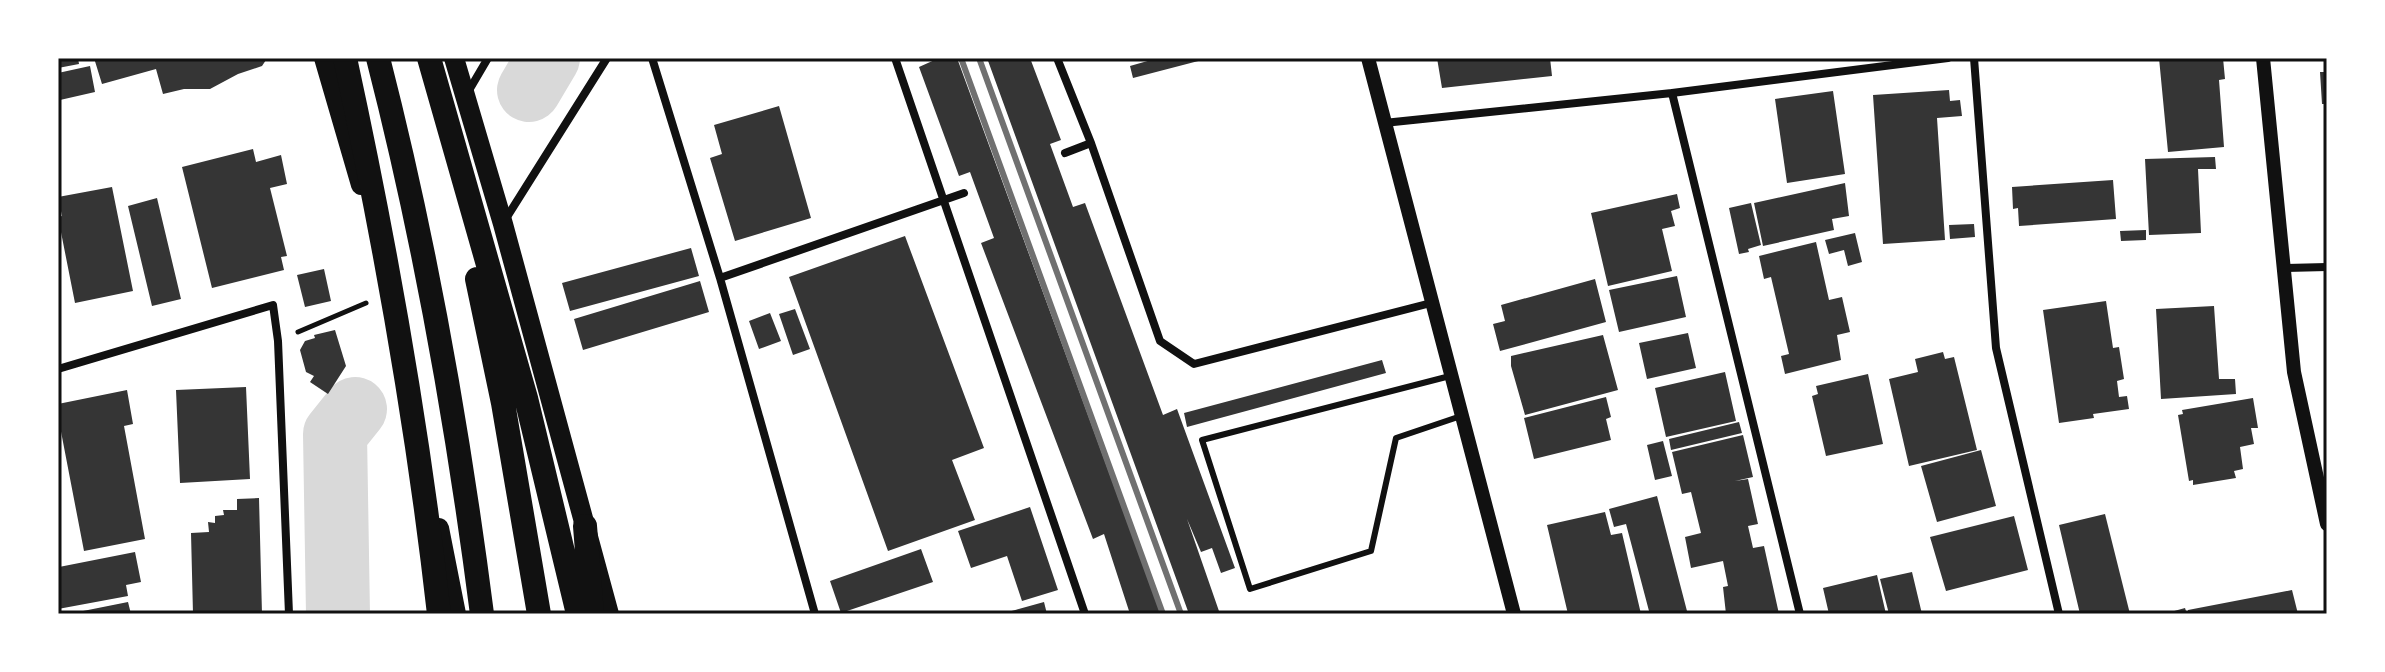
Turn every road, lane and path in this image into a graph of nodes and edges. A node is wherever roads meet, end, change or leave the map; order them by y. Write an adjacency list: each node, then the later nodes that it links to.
1 (324, 58): 26 (main road)
2 (345, 58): 37 (highway)
3 (378, 58): 39 (highway)
4 (428, 58): 40 (highway); 41 (highway)
5 (454, 58): 16 (main road)
6 (488, 58): 16 (street)
7 (607, 58): 22 (street)
8 (652, 58): 25 (street)
9 (895, 58): 21 (street)
10 (1057, 58): 18 (street)
11 (1368, 58): 17 (street)
12 (1948, 58): 15 (street)
13 (1974, 58): 48 (street)
14 (2263, 58): 24 (street)
15 (1672, 93): 17 (street); 47 (street)
16 (465, 96): 22 (main road)
17 (1384, 123): 27 (street)
18 (1091, 143): 19 (street); 27 (street)
19 (1065, 153)
20 (964, 193): 21 (street)
21 (944, 201): 25 (street); 45 (street)
22 (503, 224): 34 (main road)
23 (2327, 267): 24 (street)
24 (2282, 268): 33 (street)
25 (720, 278): 44 (street)
26 (390, 293): 28 (path); 30 (main road)
27 (1431, 303): 31 (street)
28 (278, 341): 29 (street); 35 (street)
29 (58, 369)
30 (411, 375): 36 (highway); 38 (main road)
31 (1450, 376): 32 (street); 32 (lane)
32 (1461, 416): 46 (street)
33 (2327, 524)
34 (585, 526): 42 (highway); 43 (main road)
35 (289, 614)
36 (422, 614)
37 (439, 614)
38 (456, 614)
39 (482, 614)
40 (539, 614)
41 (578, 614)
42 (592, 614)
43 (609, 614)
44 (815, 614)
45 (1085, 614)
46 (1514, 614)
47 (1800, 614)
48 (2059, 614)

